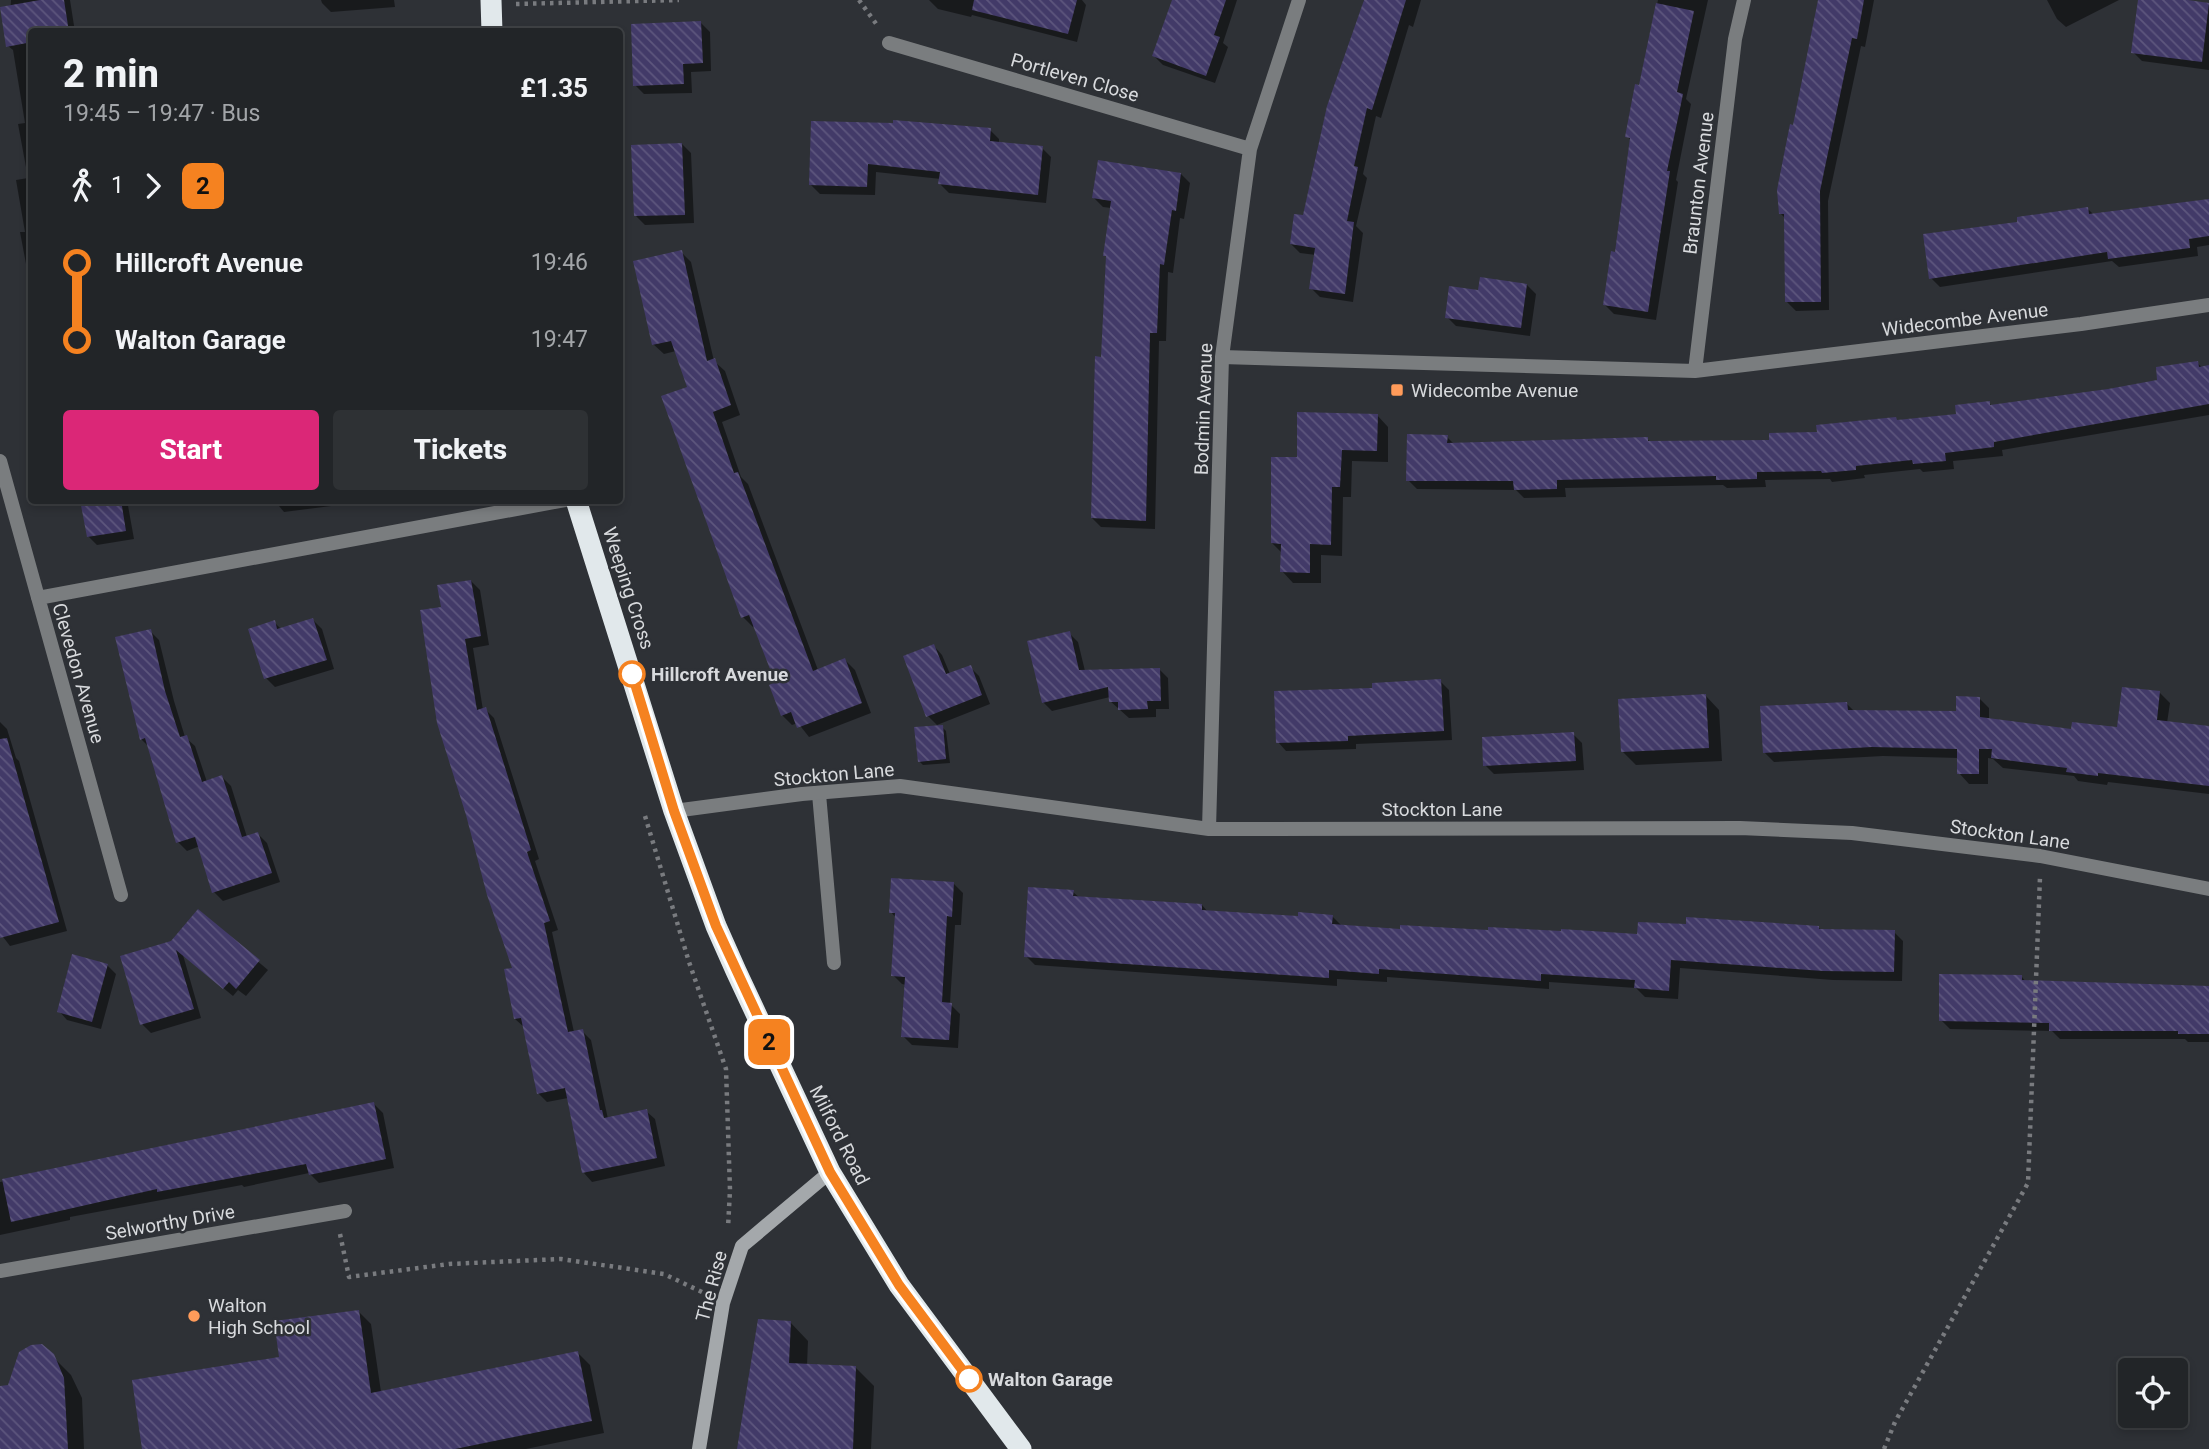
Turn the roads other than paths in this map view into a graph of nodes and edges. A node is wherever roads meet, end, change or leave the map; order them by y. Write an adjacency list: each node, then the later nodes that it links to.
1 (1299, 0): 6 (street, Bodmin Avenue)
2 (1744, 0): 9 (street, Braunton Avenue)
3 (491, 2): 4 (highway)
4 (492, 28)
5 (889, 43): 6 (street, Portleven Close)
6 (1250, 149): 8 (street, Bodmin Avenue)
7 (2209, 305): 9 (street, Widecombe Avenue)
8 (1222, 357): 9 (street, Widecombe Avenue); 16 (street, Bodmin Avenue)
9 (1695, 371)
10 (0, 461): 13 (street, Clevedon Avenue)
11 (543, 504): 13 (street)
12 (577, 504): 15 (highway, Weeping Cross)
13 (38, 598): 18 (street, Clevedon Avenue)
14 (819, 794): 15 (street, Stockton Lane); 16 (street, Stockton Lane); 19 (street)
15 (674, 811): 20 (highway, Milford Road)
16 (1209, 829): 17 (street, Stockton Lane)
17 (2209, 889)
18 (121, 895)
19 (834, 963)
20 (830, 1172): 23 (street, The Rise); 24 (highway, Milford Road)
21 (340, 1212): 22 (street, Selworthy Drive)
22 (0, 1271)
23 (699, 1449)
24 (1020, 1449)

